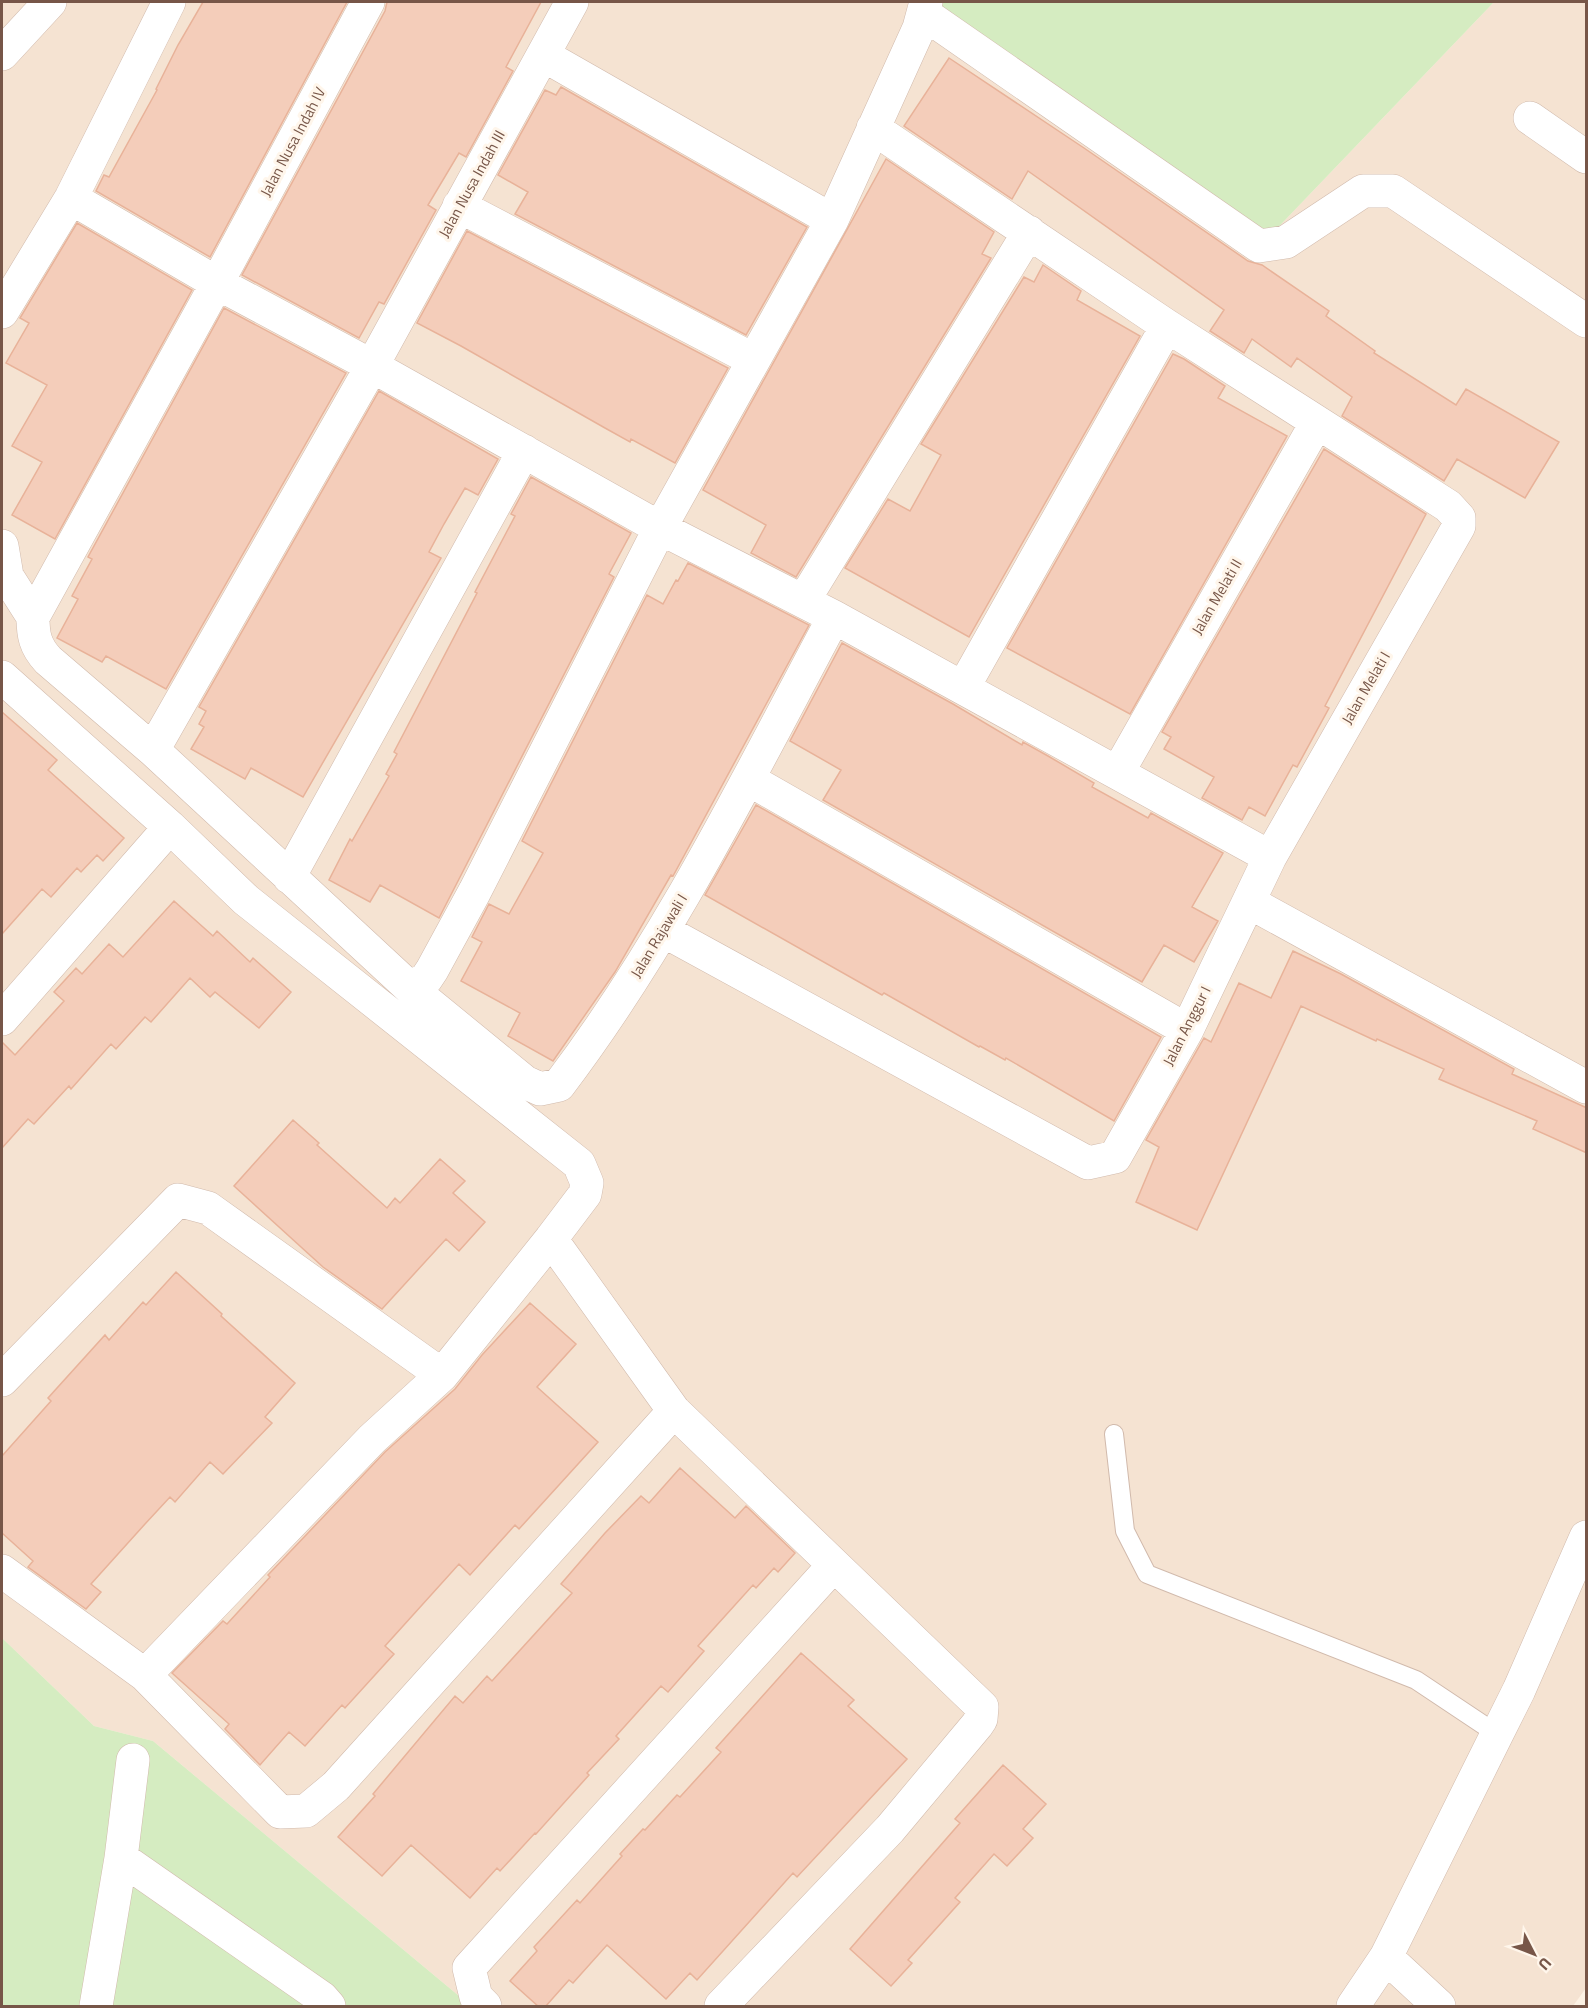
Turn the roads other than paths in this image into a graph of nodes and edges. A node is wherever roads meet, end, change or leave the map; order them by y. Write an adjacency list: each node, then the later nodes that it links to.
1 (50, 2): 6 (street)
2 (169, 2): 11 (street)
3 (369, 2): 15 (street, Jalan Nusa Indah IV)
4 (572, 2): 7 (street, Jalan Nusa Indah III)
5 (924, 7): 9 (street); 17 (street)
6 (2, 54)
7 (543, 55): 12 (street, Jalan Nusa Indah III); 13 (street)
8 (1530, 118): 10 (street)
9 (873, 128): 13 (street); 14 (street)
10 (1587, 157)
11 (71, 198): 15 (street); 16 (street)
12 (459, 207): 19 (street); 20 (street, Jalan Nusa Indah III)
13 (832, 220): 19 (street)
14 (1029, 231): 18 (street); 25 (street)
15 (217, 283): 20 (street); 26 (street, Jalan Nusa Indah IV)
16 (2, 312)
17 (1587, 321)
18 (1167, 326): 21 (street); 29 (street)
19 (752, 360): 23 (street)
20 (372, 366): 22 (street); 30 (street, Jalan Nusa Indah III)
21 (1317, 422): 31 (street, Jalan Melati II); 34 (street, Jalan Melati I)
22 (524, 451): 23 (street); 35 (street)
23 (660, 528): 25 (street); 38 (street)
24 (2, 546): 26 (street)
25 (804, 600): 27 (street)
26 (33, 616): 30 (street, Jalan Rajawali I)
27 (834, 616): 29 (street); 32 (street, Jalan Rajawali I)
28 (2, 677): 33 (street)
29 (963, 688): 31 (street)
30 (153, 750): 35 (street, Jalan Rajawali I)
31 (1118, 772): 34 (street)
32 (748, 779): 37 (street, Jalan Rajawali I); 40 (street)
33 (170, 827): 39 (street); 42 (street)
34 (1270, 857): 36 (street, Jalan Melati I)
35 (289, 877): 38 (street, Jalan Rajawali I)
36 (1249, 902): 40 (street, Jalan Anggur I); 41 (street)
37 (664, 931): 38 (street, Jalan Rajawali I); 40 (street, Jalan Anggur I)
38 (410, 988)
39 (2, 1019)
40 (1187, 1030)
41 (1587, 1087)
42 (551, 1239): 43 (street); 45 (street)
43 (442, 1375): 44 (street); 50 (street)
44 (2, 1380)
45 (674, 1411): 48 (street); 50 (street)
46 (1114, 1434): 51 (lane)
47 (1587, 1537): 51 (street)
48 (834, 1566): 57 (street); 58 (street)
49 (2, 1571): 50 (street)
50 (145, 1675)
51 (1497, 1734): 54 (street)
52 (133, 1760): 53 (street)
53 (121, 1858): 55 (street); 56 (street)
54 (1386, 1957): 59 (street); 60 (street)
55 (321, 2004)
56 (96, 2007)
57 (485, 2007)
58 (721, 2007)
59 (1353, 2007)
60 (1439, 2007)

